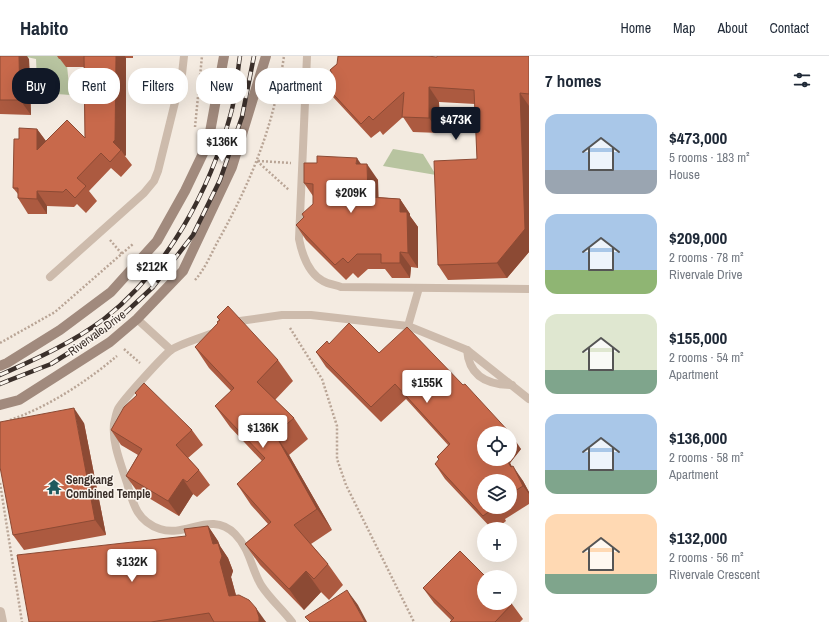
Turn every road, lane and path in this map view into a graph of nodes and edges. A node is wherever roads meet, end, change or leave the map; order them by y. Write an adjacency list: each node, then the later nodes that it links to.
1 (184, 56): 9 (lane)
2 (224, 56): 19 (street, Rivervale Drive)
3 (266, 56): 13 (street, Rivervale Drive)
4 (307, 56): 5 (lane)
5 (302, 163): 6 (lane); 6 (path)
6 (301, 202): 10 (lane)
7 (112, 242): 8 (path)
8 (122, 254)
9 (50, 277)
10 (419, 288): 11 (lane); 14 (lane)
11 (529, 289)
12 (282, 315): 14 (lane); 16 (lane); 28 (path)
13 (137, 319): 16 (lane); 22 (street, Rivervale Drive)
14 (408, 326): 17 (lane)
15 (124, 349): 18 (path)
16 (171, 350): 27 (lane)
17 (467, 350): 20 (lane); 20 (lane)
18 (140, 364)
19 (0, 366)
20 (512, 385): 21 (lane)
21 (529, 399)
22 (0, 405)
23 (0, 483): 26 (path)
24 (0, 612): 25 (street)
25 (2, 622)
26 (22, 622)
27 (292, 622)
28 (414, 622)

